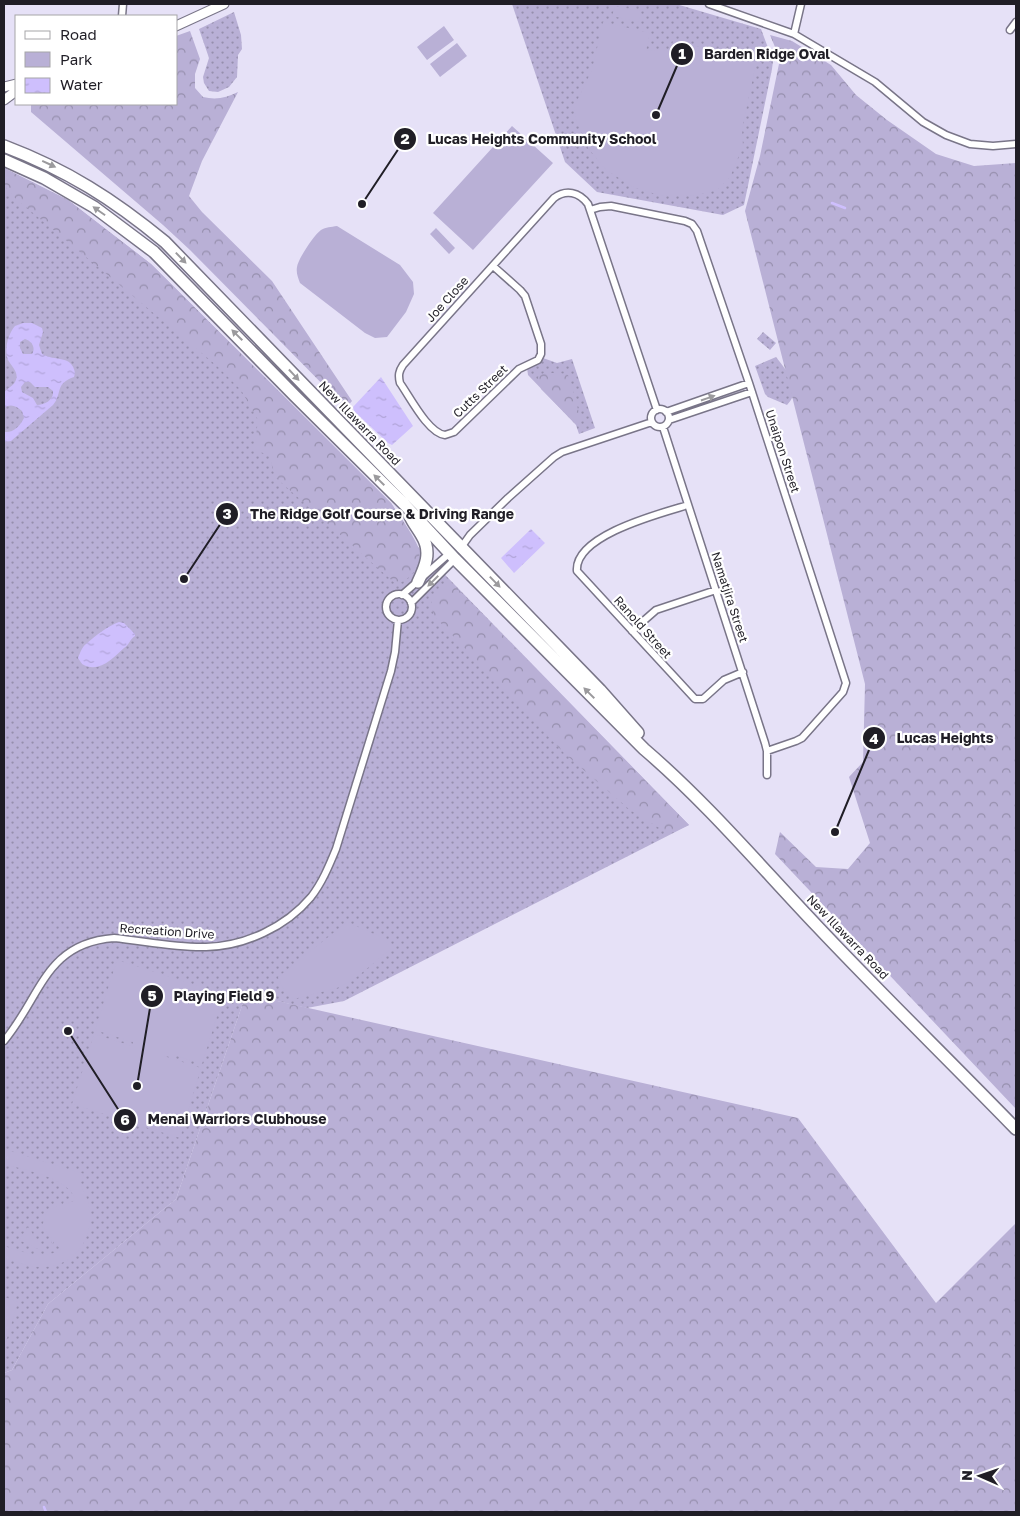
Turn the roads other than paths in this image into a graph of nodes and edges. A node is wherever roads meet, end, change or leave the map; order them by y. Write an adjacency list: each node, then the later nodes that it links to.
1 (224, 4): 5 (street)
2 (709, 4): 7 (street)
3 (801, 4): 7 (street)
4 (1016, 22): 6 (street)
5 (178, 25)
6 (1010, 30)
7 (794, 34): 10 (street)
8 (15, 92): 9 (street)
9 (4, 100)
10 (1016, 144)
11 (4, 146): 25 (highway, New Illawarra Road, one-way to 25)
12 (4, 160): 23 (highway, New Illawarra Road, one-way to 12)
13 (590, 210): 14 (street, Joe Close); 15 (street, Unaipon Street); 17 (street)
14 (493, 266): 22 (street, Joe Close); 22 (street, Cutts Street)
15 (750, 383): 16 (street, Unaipon Street); 18 (street, one-way to 15)
16 (752, 392): 19 (street); 34 (street, Unaipon Street)
17 (657, 410): 18 (street); 20 (street)
18 (666, 412): 19 (street)
19 (669, 420): 21 (street)
20 (652, 422): 21 (street); 25 (street)
21 (663, 427): 24 (street, Namatjira Street)
22 (445, 435)
23 (404, 504): 26 (highway, New Illawarra Road); 27 (highway)
24 (688, 505): 28 (street, Namatjira Street); 32 (street, Ranold Street)
25 (461, 547): 26 (street); 35 (highway, New Illawarra Road, one-way to 35)
26 (452, 556): 27 (street); 30 (street, one-way to 30); 35 (highway, New Illawarra Road, one-way to 26)
27 (418, 582): 29 (street)
28 (716, 590): 32 (street); 33 (street, Namatjira Street)
29 (402, 595): 30 (street); 31 (street)
30 (411, 603): 31 (street)
31 (398, 620): 37 (street, Recreation Drive)
32 (632, 631): 33 (street, Ranold Street)
33 (743, 672): 34 (street, Namatjira Street)
34 (767, 751): 36 (street, Namatjira Street)
35 (661, 764): 38 (highway, New Illawarra Road)
36 (767, 774)
37 (4, 1041)
38 (1016, 1129)

